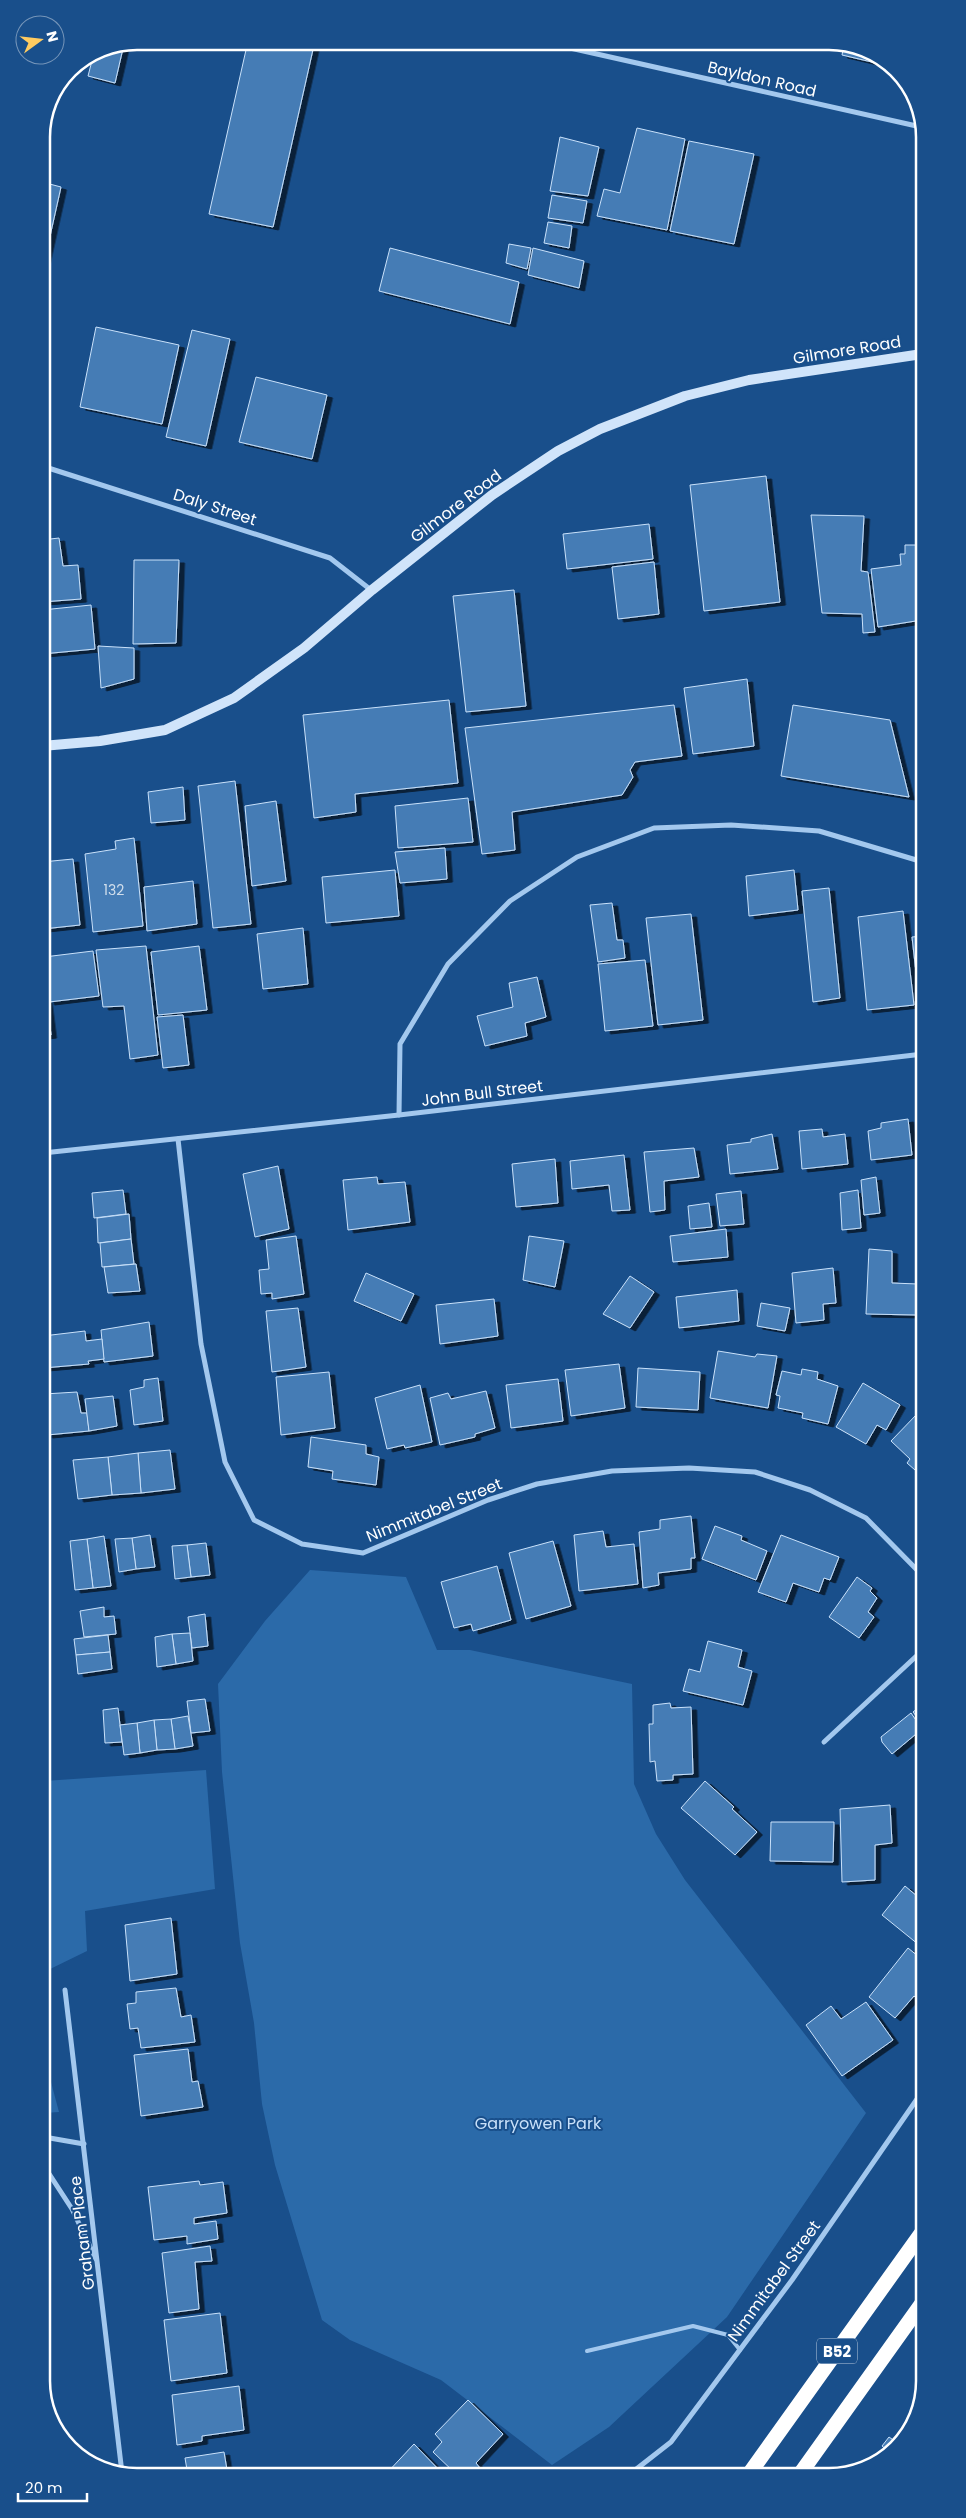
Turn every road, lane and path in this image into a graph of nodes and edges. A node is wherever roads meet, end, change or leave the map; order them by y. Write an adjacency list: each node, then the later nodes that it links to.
1 (579, 50): 2 (street, Bayldon Road)
2 (915, 125)
3 (916, 355): 5 (street, Gilmore Road)
4 (50, 469): 5 (street, Daly Street)
5 (372, 590): 6 (street, Gilmore Road)
6 (50, 745)
7 (916, 860): 9 (street)
8 (916, 1055): 9 (street, John Bull Street)
9 (399, 1115): 10 (street, John Bull Street)
10 (178, 1139): 11 (street, John Bull Street); 12 (street, Nimmitabel Street)
11 (50, 1153)
12 (916, 1569)
13 (916, 1656): 14 (street)
14 (824, 1742)
15 (66, 1990): 18 (street, Graham Place)
16 (916, 2101): 23 (street, Nimmitabel Street)
17 (50, 2138): 18 (street)
18 (84, 2144): 21 (street, Graham Place)
19 (50, 2176): 21 (street)
20 (916, 2239): 27 (highway, B52)
21 (99, 2271): 25 (street, Graham Place)
22 (916, 2312): 28 (highway, B52)
23 (740, 2350): 24 (lane); 26 (street, Nimmitabel Street)
24 (587, 2351)
25 (121, 2466)
26 (638, 2468)
27 (753, 2468)
28 (804, 2468)

